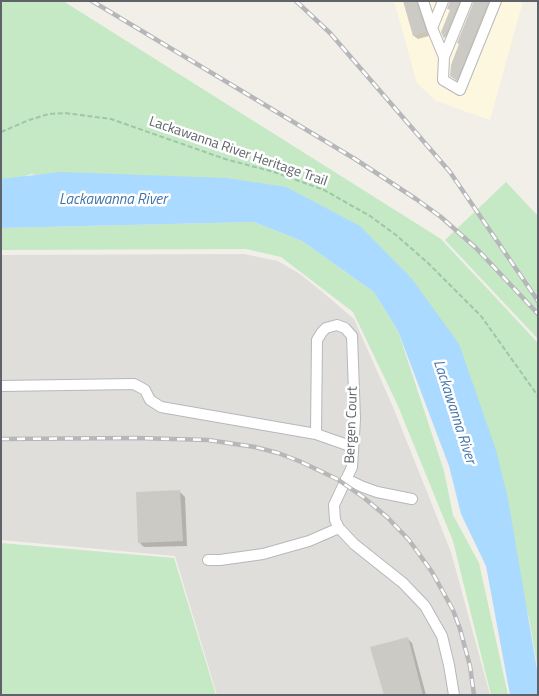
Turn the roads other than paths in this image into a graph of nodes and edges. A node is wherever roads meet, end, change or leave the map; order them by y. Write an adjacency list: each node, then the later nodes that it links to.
1 (423, 1): 5 (lane)
2 (443, 1): 5 (lane)
3 (467, 1): 6 (lane)
4 (496, 1): 6 (lane)
5 (432, 28): 6 (lane)
6 (444, 57)
7 (1, 386): 8 (lane)
8 (316, 434): 9 (lane); 9 (lane, Bergen Court)
9 (353, 447): 10 (lane, Bergen Court)
10 (346, 479): 11 (lane); 12 (lane, Bergen Court)
11 (412, 500)
12 (339, 528): 13 (lane); 14 (lane)
13 (208, 560)
14 (454, 695)

